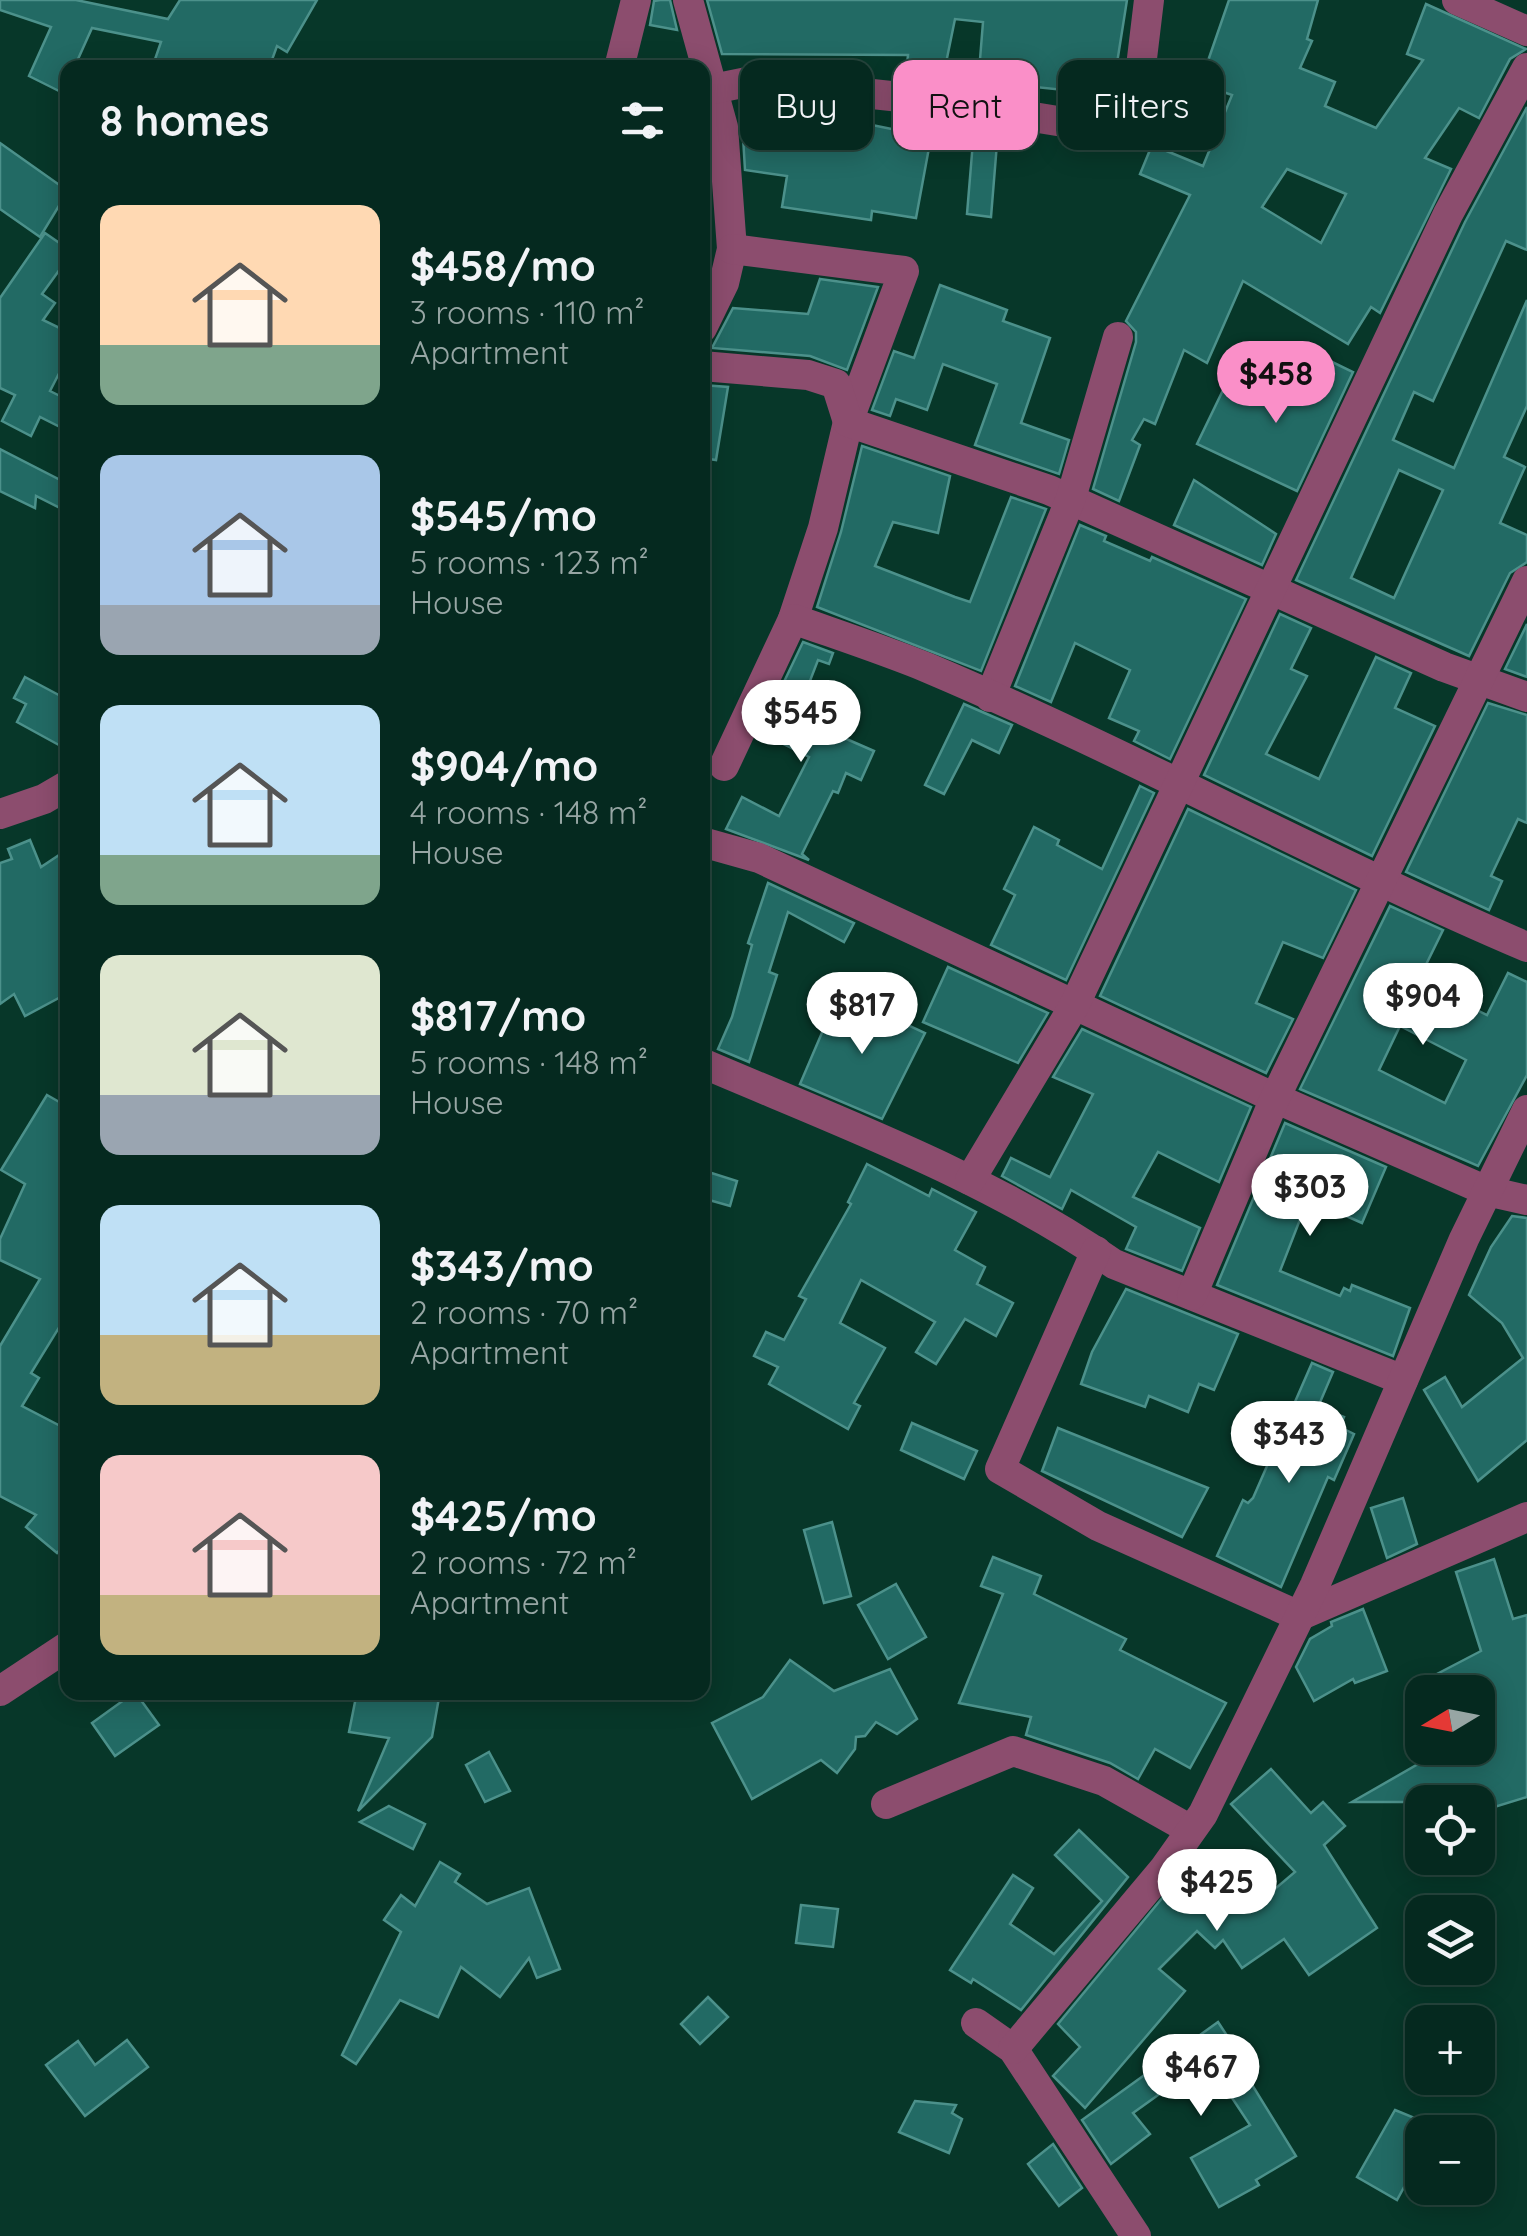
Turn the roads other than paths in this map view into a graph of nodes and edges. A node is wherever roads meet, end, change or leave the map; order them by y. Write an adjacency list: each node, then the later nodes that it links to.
1 (636, 0): 6 (street)
2 (688, 0): 7 (street)
3 (1148, 0): 10 (street)
4 (1457, 0): 5 (street)
5 (1527, 31)
6 (621, 60)
7 (704, 60)
8 (1527, 68): 18 (street)
9 (710, 82): 10 (street)
10 (712, 89): 11 (street)
11 (732, 249): 12 (street); 15 (street)
12 (710, 311)
13 (1118, 337): 16 (street)
14 (710, 367): 15 (street)
15 (848, 422): 16 (street); 19 (street)
16 (1071, 498): 18 (street); 21 (street)
17 (1527, 581): 20 (street)
18 (1275, 587): 20 (street); 24 (street)
19 (793, 619): 21 (street); 23 (street)
20 (1482, 681): 22 (street); 28 (street)
21 (990, 696): 24 (street)
22 (1527, 697)
23 (724, 766)
24 (1178, 784): 28 (street); 30 (street)
25 (60, 789): 26 (street)
26 (0, 814)
27 (710, 844): 30 (street)
28 (1377, 883): 29 (street); 32 (street)
29 (1527, 948)
30 (1074, 1006): 32 (street); 34 (street)
31 (710, 1066): 34 (street)
32 (1275, 1098): 35 (street); 38 (street)
33 (1527, 1110): 35 (street)
34 (970, 1180): 37 (street)
35 (1487, 1191): 36 (street); 39 (street)
36 (1527, 1200)
37 (1096, 1251): 38 (street); 41 (street)
38 (1192, 1295): 39 (street)
39 (1403, 1380): 41 (street)
40 (1527, 1517): 41 (street)
41 (1299, 1616): 45 (street)
42 (60, 1651): 43 (street)
43 (0, 1691)
44 (886, 1804): 45 (street)
45 (1191, 1830): 47 (street)
46 (976, 2023): 47 (street)
47 (1013, 2049): 48 (street)
48 (1136, 2236)

